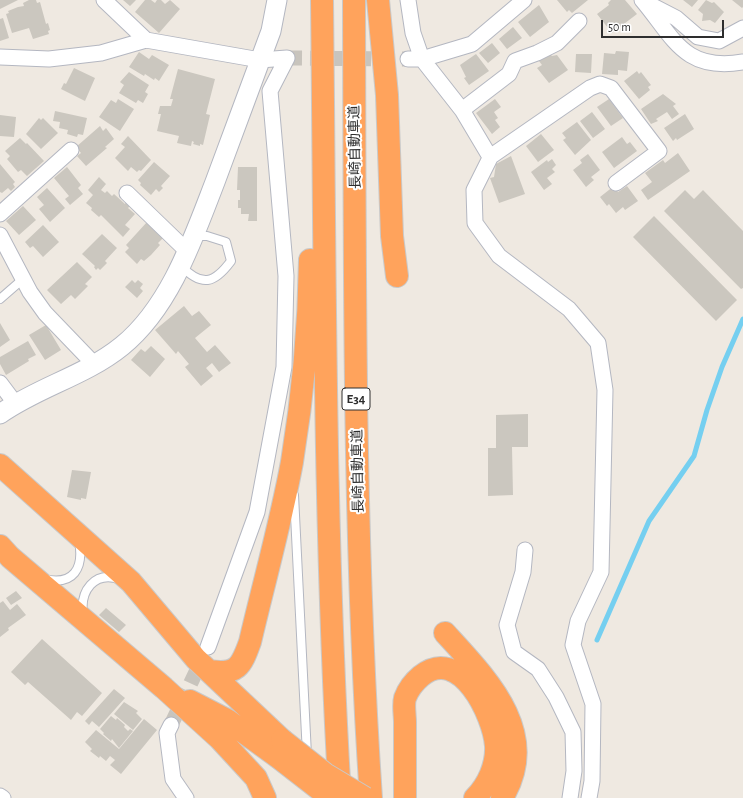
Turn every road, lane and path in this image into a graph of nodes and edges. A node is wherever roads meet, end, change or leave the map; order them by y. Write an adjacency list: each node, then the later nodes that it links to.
1 (104, 0): 12 (street)
2 (277, 0): 15 (street)
3 (318, 0): 31 (highway)
4 (322, 0): 51 (highway, 長崎自動車道 / E34)
5 (354, 0): 53 (highway, 長崎自動車道 / E34)
6 (378, 0): 25 (highway)
7 (408, 0): 14 (street)
8 (524, 0): 14 (street)
9 (642, 0): 11 (street); 16 (street)
10 (579, 21): 17 (street)
11 (743, 28)
12 (146, 40): 13 (street); 15 (street)
13 (0, 57)
14 (415, 59): 17 (street)
15 (260, 60): 24 (street); 40 (street)
16 (743, 62)
17 (462, 110): 19 (street)
18 (71, 150): 22 (street)
19 (491, 156): 20 (street); 58 (street)
20 (616, 183)
21 (127, 193): 24 (street)
22 (0, 214)
23 (0, 235): 26 (street)
24 (187, 250): 24 (lane); 28 (street)
25 (397, 276)
26 (23, 279): 27 (lane); 28 (street)
27 (0, 299)
28 (95, 365): 30 (street)
29 (0, 383): 30 (street)
30 (7, 409)
31 (291, 463): 41 (highway); 45 (lane)
32 (0, 465): 33 (highway)
33 (78, 535): 36 (lane); 37 (highway)
34 (0, 546): 36 (highway)
35 (525, 550): 57 (street)
36 (33, 577): 38 (highway)
37 (131, 582): 38 (lane); 41 (highway)
38 (84, 620): 42 (highway)
39 (445, 633): 56 (highway)
40 (208, 647)
41 (209, 671): 44 (highway)
42 (164, 688): 44 (highway); 49 (highway)
43 (171, 725): 48 (street)
44 (280, 748): 50 (highway, bridge); 52 (highway, bridge)
45 (308, 790)
46 (0, 796): 47 (street)
47 (3, 798)
48 (186, 798)
49 (265, 798)
50 (334, 798)
51 (340, 798)
52 (365, 798)
53 (371, 798)
54 (404, 798): 55 (highway)
55 (475, 798)
56 (502, 798)
57 (570, 798)
58 (589, 798)

